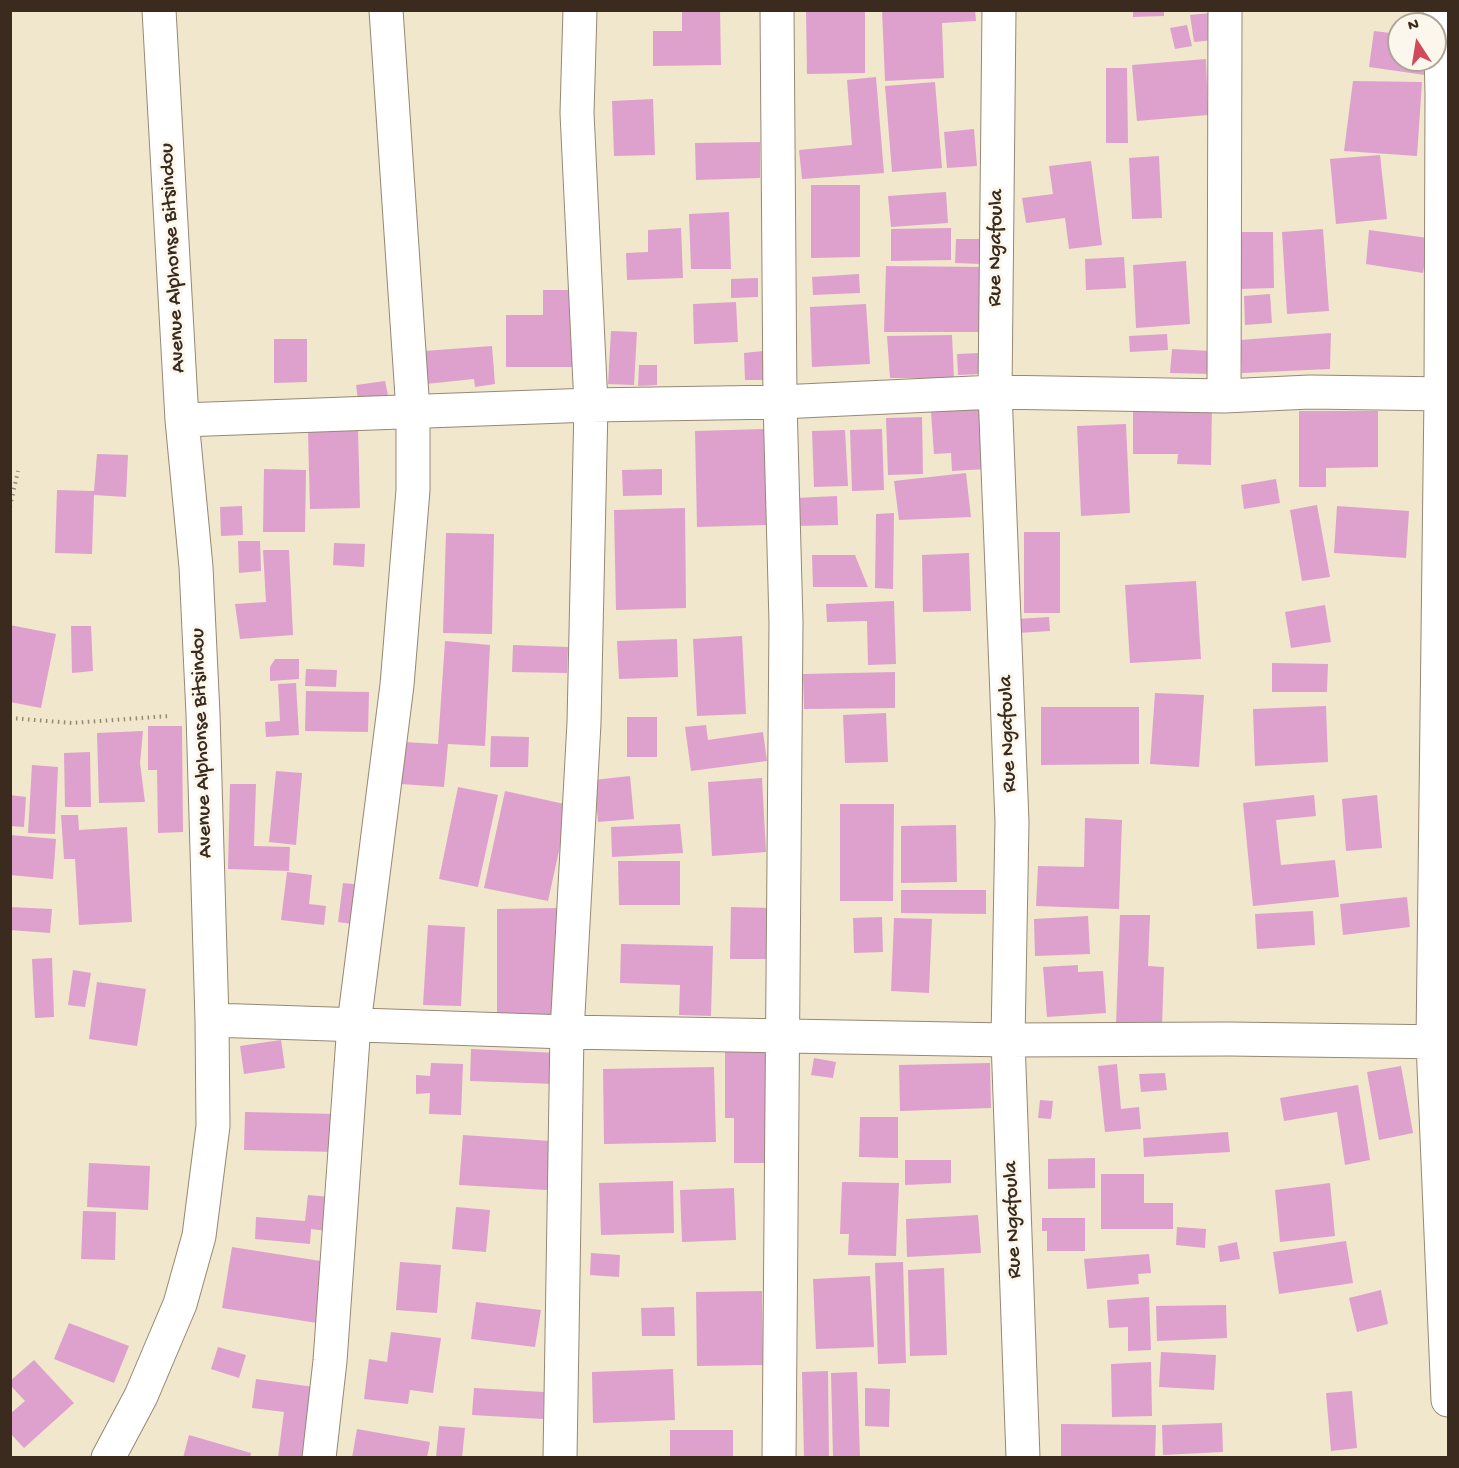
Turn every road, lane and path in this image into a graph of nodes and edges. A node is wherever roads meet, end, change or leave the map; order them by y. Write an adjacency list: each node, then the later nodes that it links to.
1 (159, 10): 14 (street, Avenue Alphonse Bitsindou)
2 (386, 10): 13 (street)
3 (580, 10): 12 (street)
4 (777, 10): 11 (street)
5 (999, 10): 8 (street, Rue Ngafoula)
6 (1225, 10): 10 (street)
7 (1440, 10): 9 (street)
8 (995, 392): 10 (street); 11 (street); 23 (street, Rue Ngafoula)
9 (1445, 394): 10 (street); 24 (street)
10 (1224, 396)
11 (780, 402): 12 (street); 22 (street)
12 (591, 405): 13 (street); 21 (street)
13 (413, 411): 14 (street); 20 (street)
14 (182, 420): 17 (street, Avenue Alphonse Bitsindou)
15 (18, 471): 16 (path)
16 (10, 507)
17 (203, 714): 18 (path); 19 (street, Avenue Alphonse Bitsindou)
18 (10, 718)
19 (212, 1020): 20 (street); 26 (street, Avenue Alphonse Bitsindou)
20 (354, 1024): 21 (street); 27 (street)
21 (567, 1032): 22 (street); 28 (street)
22 (783, 1036): 23 (street); 29 (street)
23 (1008, 1040): 24 (street); 30 (street, Rue Ngafoula)
24 (1441, 1042): 25 (street)
25 (1449, 1400)
26 (109, 1457)
27 (319, 1458)
28 (560, 1458)
29 (779, 1458)
30 (1023, 1458)

